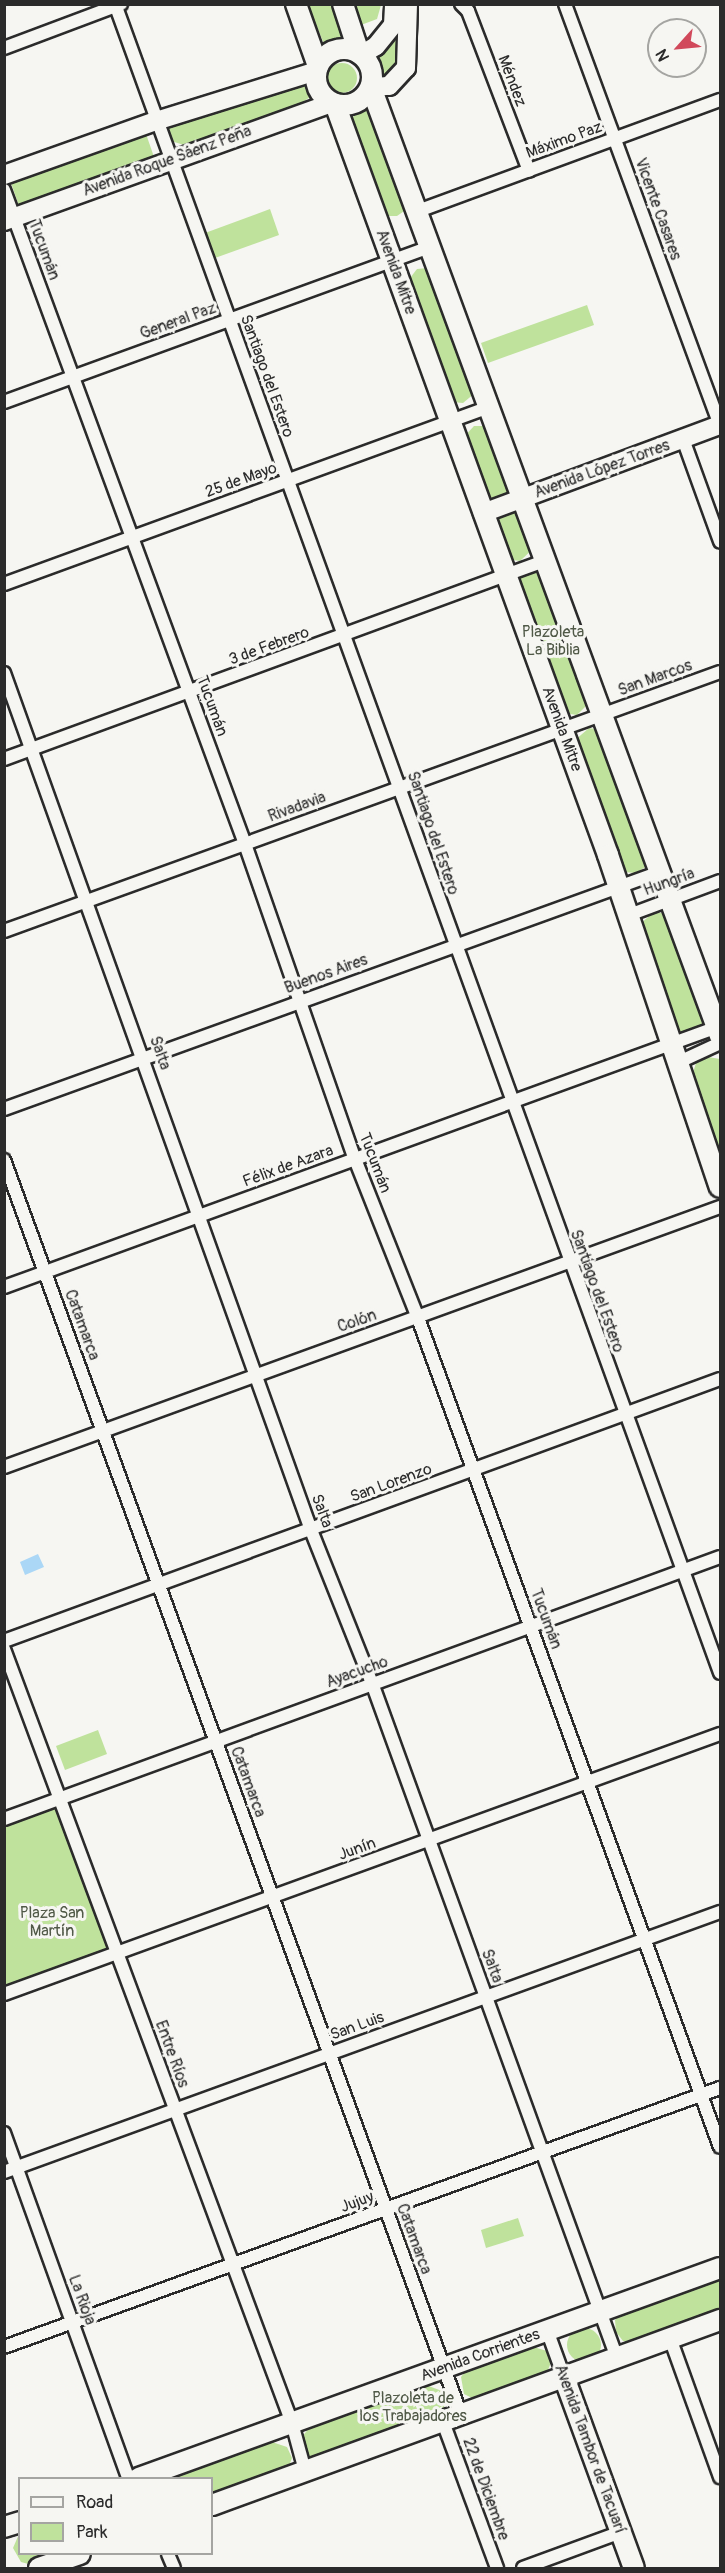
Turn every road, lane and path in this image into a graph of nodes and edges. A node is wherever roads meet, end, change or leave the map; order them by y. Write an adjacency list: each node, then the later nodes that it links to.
1 (296, 4): 10 (main road)
2 (343, 4): 9 (main road)
3 (394, 4): 9 (main road)
4 (408, 4): 11 (main road)
5 (461, 4): 17 (street, Méndez)
6 (565, 4): 15 (street, Vicente Casares)
7 (117, 5): 8 (street); 14 (street, Santiago del Estero)
8 (4, 48)
9 (360, 54): 10 (main road); 11 (main road)
10 (317, 68): 13 (main road); 14 (main road)
11 (372, 88): 13 (main road); 20 (main road)
12 (720, 100): 15 (street, Máximo Paz)
13 (333, 103): 16 (main road, Avenida Roque Sáenz Peña); 23 (main road, Avenida Mitre)
14 (156, 121): 16 (street, Santiago del Estero); 18 (main road)
15 (615, 139): 17 (street, Máximo Paz); 29 (street, Vicente Casares)
16 (170, 159): 21 (main road, Avenida Roque Sáenz Peña); 24 (street, Santiago del Estero)
17 (528, 171): 20 (street, Máximo Paz)
18 (4, 175)
19 (4, 190): 21 (street, Tucumán)
20 (418, 211): 22 (main road)
21 (9, 219): 25 (street, Tucumán)
22 (431, 246): 23 (street, General Paz); 27 (main road)
23 (392, 261): 24 (street, General Paz); 28 (main road, Avenida Mitre)
24 (228, 320): 25 (street, General Paz); 31 (street, Santiago del Estero)
25 (73, 377): 26 (street, General Paz); 34 (street, Tucumán)
26 (4, 402)
27 (489, 407): 28 (street, 25 de Mayo); 32 (main road)
28 (450, 422): 31 (street, 25 de Mayo); 33 (main road, Avenida Mitre)
29 (720, 425): 30 (main road, Avenida López Torres)
30 (683, 439): 32 (main road, Avenida López Torres); 35 (street)
31 (288, 481): 34 (street, 25 de Mayo); 39 (street, Santiago del Estero)
32 (521, 498): 33 (main road, Avenida López Torres); 36 (main road)
33 (483, 513): 37 (main road, Avenida Mitre)
34 (132, 537): 38 (street, 25 de Mayo); 42 (street, Tucumán)
35 (720, 541)
36 (544, 561): 37 (street, 3 de Febrero); 43 (main road)
37 (505, 575): 39 (street, 3 de Febrero); 44 (main road, Avenida Mitre)
38 (4, 584)
39 (344, 637): 42 (street, 3 de Febrero); 47 (street, Santiago del Estero)
40 (720, 672): 43 (street, San Marcos)
41 (4, 673): 45 (street, Salta)
42 (189, 692): 45 (street, 3 de Febrero); 48 (street, Tucumán)
43 (602, 716): 44 (street, Rivadavia); 49 (main road)
44 (562, 729): 47 (street, Rivadavia); 51 (main road, Avenida Mitre)
45 (32, 749): 46 (street, 3 de Febrero); 53 (street, Salta)
46 (4, 759)
47 (400, 788): 48 (street, Rivadavia); 56 (street, Santiago del Estero)
48 (245, 844): 53 (street, Rivadavia); 57 (street, Tucumán)
49 (660, 872): 51 (street, Buenos Aires); 52 (main road)
50 (720, 881): 52 (street, Hungría)
51 (618, 885): 54 (main road, Avenida Mitre); 56 (street, Buenos Aires)
52 (670, 899): 54 (street, Hungría); 58 (main road)
53 (87, 901): 55 (street, Rivadavia); 60 (street, Salta)
54 (629, 915): 59 (main road, Avenida Mitre)
55 (4, 931)
56 (454, 945): 57 (street, Buenos Aires); 62 (street, Santiago del Estero)
57 (298, 1002): 60 (street, Buenos Aires); 64 (street, Tucumán)
58 (719, 1035): 59 (street, Félix de Azara); 61 (street)
59 (670, 1042): 61 (main road, Avenida Mitre); 62 (street, Félix de Azara)
60 (144, 1058): 63 (street, Buenos Aires); 68 (street, Salta)
61 (677, 1063): 66 (main road, Avenida Mitre)
62 (511, 1103): 64 (street, Félix de Azara); 69 (street, Santiago del Estero)
63 (4, 1109)
64 (355, 1159): 68 (street, Félix de Azara); 72 (street, Tucumán)
65 (4, 1160): 70 (street, Catamarca)
66 (720, 1186)
67 (720, 1207): 69 (street, Colón)
68 (197, 1216): 70 (street, Félix de Azara); 73 (street, Salta)
69 (570, 1262): 72 (street, Colón); 75 (street, Santiago del Estero)
70 (45, 1272): 71 (street, Félix de Azara); 76 (street, Catamarca)
71 (4, 1287)
72 (418, 1317): 73 (street, Colón); 78 (street, Tucumán)
73 (256, 1373): 76 (street, Colón); 79 (street, Salta)
74 (720, 1379): 75 (street, San Lorenzo)
75 (625, 1416): 78 (street, San Lorenzo); 81 (street, Santiago del Estero)
76 (104, 1431): 77 (street, Colón); 82 (street, Catamarca)
77 (4, 1467)
78 (475, 1471): 79 (street, San Lorenzo); 83 (street, Tucumán)
79 (311, 1530): 82 (street, San Lorenzo); 87 (street, Salta)
80 (720, 1557): 81 (street, Ayacucho)
81 (683, 1571): 83 (street, Ayacucho); 86 (street, Santiago del Estero)
82 (159, 1585): 84 (street, San Lorenzo); 89 (street, Catamarca)
83 (532, 1627): 87 (street, Ayacucho); 90 (street, Tucumán)
84 (4, 1641)
85 (4, 1649): 91 (street, Entre Ríos)
86 (720, 1673)
87 (372, 1683): 89 (street, Ayacucho); 93 (street, Salta)
88 (720, 1734): 90 (street, Junín)
89 (216, 1741): 91 (street, Ayacucho); 94 (street, Catamarca)
90 (586, 1781): 93 (street, Junín); 96 (street, Tucumán)
91 (60, 1799): 92 (street, Ayacucho); 97 (street, Entre Ríos)
92 (4, 1819)
93 (429, 1839): 94 (street, Junín); 99 (street, Salta)
94 (273, 1898): 97 (street, Junín); 100 (street, Catamarca)
95 (720, 1912): 96 (street, San Luis)
96 (645, 1940): 99 (street, San Luis); 102 (street, Tucumán)
97 (118, 1954): 98 (street, Junín); 103 (street, Entre Ríos)
98 (4, 1994)
99 (486, 1997): 100 (street, San Luis); 106 (street, Salta)
100 (329, 2054): 103 (street, San Luis); 109 (street, Catamarca)
101 (720, 2088): 102 (street, Jujuy)
102 (701, 2095): 105 (street, Tucumán); 106 (street, Jujuy)
103 (176, 2110): 107 (street, San Luis); 110 (street, Entre Ríos)
104 (4, 2133): 107 (street, La Rioja)
105 (720, 2147)
106 (542, 2152): 109 (street, Jujuy); 112 (street, Salta)
107 (17, 2167): 108 (street, San Luis); 114 (street, La Rioja)
108 (4, 2172)
109 (386, 2209): 110 (street, Jujuy); 119 (street, Catamarca)
110 (233, 2264): 114 (street, Jujuy); 122 (street, Entre Ríos)
111 (720, 2268): 112 (main road, Avenida Corrientes)
112 (600, 2312): 115 (main road, Avenida Corrientes); 118 (street, Salta)
113 (720, 2320): 116 (main road)
114 (73, 2323): 117 (street, Jujuy); 124 (street, La Rioja)
115 (547, 2330): 119 (main road, Avenida Corrientes); 120 (street, Avenida Tambor de Tacuarí)
116 (670, 2338): 118 (main road); 126 (street)
117 (4, 2347)
118 (617, 2358): 120 (main road)
119 (443, 2368): 121 (street, Catamarca); 122 (main road, Avenida Corrientes)
120 (564, 2377): 121 (main road); 128 (main road, Avenida Tambor de Tacuarí)
121 (452, 2418): 123 (main road); 131 (street, 22 de Diciembre)
122 (292, 2423): 123 (street, Entre Ríos); 125 (main road, Avenida Corrientes)
123 (305, 2471): 127 (main road)
124 (128, 2477)
125 (142, 2477)
126 (720, 2477)
127 (213, 2505)
128 (621, 2532): 132 (street); 133 (main road, Avenida Tambor de Tacuarí)
129 (75, 2555): 130 (main road)
130 (39, 2568)
131 (497, 2568)
132 (523, 2568)
133 (634, 2568)

